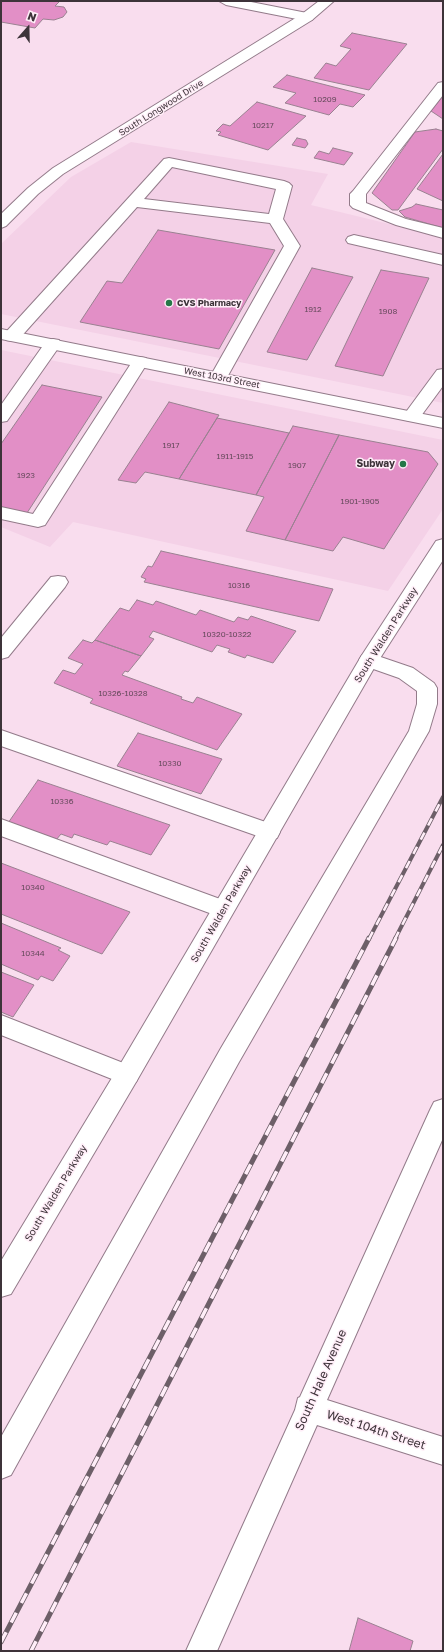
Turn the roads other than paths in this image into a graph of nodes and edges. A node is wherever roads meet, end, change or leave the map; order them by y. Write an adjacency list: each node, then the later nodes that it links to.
1 (226, 1): 3 (street)
2 (327, 1): 3 (street, South Longwood Drive)
3 (307, 17): 7 (street, South Longwood Drive)
4 (443, 86): 8 (street)
5 (133, 202): 6 (street); 6 (street); 11 (street)
6 (275, 219): 15 (street)
7 (1, 223)
8 (443, 233)
9 (354, 240): 10 (street)
10 (443, 260)
11 (7, 335): 12 (street, West 103rd Street)
12 (53, 344): 13 (street, West 103rd Street); 17 (street)
13 (140, 362): 15 (street, West 103rd Street); 19 (street)
14 (443, 374): 16 (street)
15 (219, 378): 16 (street, West 103rd Street)
16 (412, 416): 18 (street, West 103rd Street)
17 (1, 417)
18 (443, 423)
19 (1, 513)
20 (443, 545): 23 (street, South Walden Parkway)
21 (58, 582): 22 (street)
22 (1, 652)
23 (369, 660): 26 (street, South Walden Parkway); 34 (street)
24 (1, 738): 26 (street)
25 (1, 827): 27 (street)
26 (269, 832): 27 (street, South Walden Parkway)
27 (223, 910): 29 (street, South Walden Parkway)
28 (1, 1025): 29 (street)
29 (127, 1075): 31 (street, South Walden Parkway)
30 (443, 1110): 32 (street, South Hale Avenue)
31 (1, 1285)
32 (308, 1408): 33 (street, West 104th Street); 35 (street, South Hale Avenue)
33 (443, 1451)
34 (1, 1465)
35 (201, 1651)

